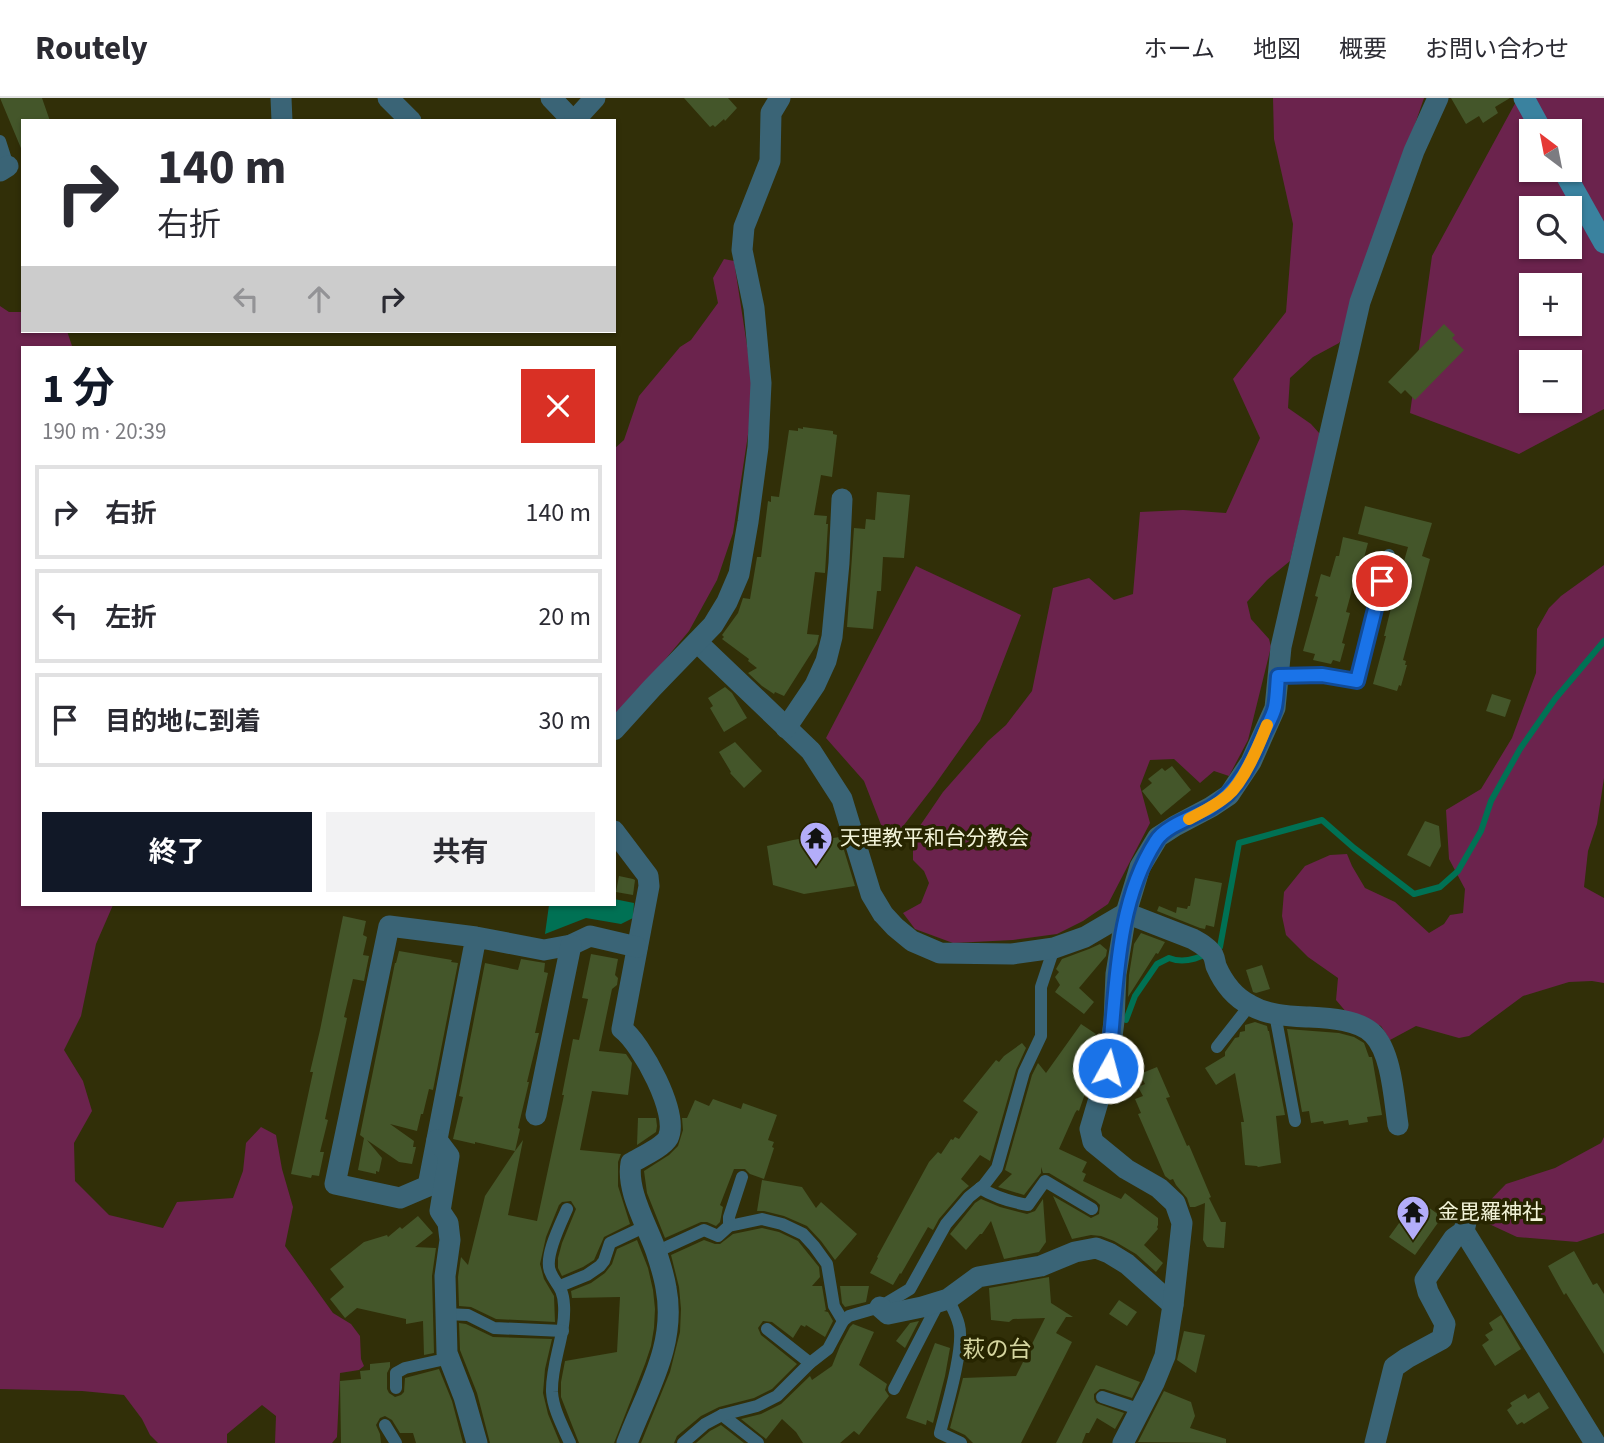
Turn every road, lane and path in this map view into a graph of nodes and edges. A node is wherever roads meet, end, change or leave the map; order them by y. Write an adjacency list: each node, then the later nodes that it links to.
1 (281, 98): 8 (street)
2 (388, 98): 9 (street)
3 (551, 98): 10 (street)
4 (595, 98): 11 (street)
5 (780, 98): 19 (street)
6 (1438, 98): 20 (street)
7 (1524, 98): 12 (street)
8 (282, 119)
9 (409, 119)
10 (572, 119)
11 (576, 119)
12 (1535, 119)
13 (0, 141): 14 (lane)
14 (4, 169)
15 (1570, 182): 16 (street)
16 (1604, 243)
17 (842, 499): 22 (street)
18 (1389, 555): 20 (lane)
19 (697, 642): 21 (street); 22 (street)
20 (1278, 676): 24 (street)
21 (616, 728)
22 (786, 728): 28 (street)
23 (616, 834): 27 (street)
24 (1126, 914): 28 (street); 29 (street); 45 (street)
25 (476, 937): 26 (street); 35 (street); 35 (street)
26 (571, 945): 27 (street); 32 (street)
27 (637, 947): 40 (street)
28 (1054, 948): 37 (lane)
29 (1250, 1005): 30 (street); 31 (lane)
30 (1275, 1014): 33 (lane); 34 (street)
31 (1217, 1047)
32 (536, 1115)
33 (1295, 1121)
34 (1398, 1125)
35 (437, 1140): 47 (street)
36 (742, 1177): 41 (lane)
37 (980, 1188): 39 (lane); 46 (lane)
38 (567, 1209): 43 (lane)
39 (1092, 1209)
40 (646, 1226): 42 (street); 43 (lane)
41 (729, 1226): 42 (lane); 48 (lane)
42 (656, 1252): 62 (street)
43 (560, 1286): 50 (lane)
44 (944, 1300): 45 (street); 46 (street); 54 (lane); 65 (lane)
45 (1173, 1305): 56 (street)
46 (880, 1307): 48 (lane)
47 (446, 1314): 50 (lane); 51 (street)
48 (843, 1321): 52 (lane)
49 (767, 1329): 52 (lane)
50 (563, 1331): 61 (lane)
51 (450, 1358): 53 (lane); 60 (street)
52 (810, 1363): 57 (lane)
53 (396, 1388)
54 (894, 1389)
55 (1102, 1396): 56 (lane)
56 (1141, 1410): 66 (street)
57 (722, 1415): 63 (lane); 64 (lane)
58 (385, 1425): 59 (lane)
59 (396, 1443)
60 (477, 1443)
61 (570, 1443)
62 (626, 1443)
63 (683, 1443)
64 (758, 1443)
65 (962, 1443)
66 (1123, 1443)
67 (1375, 1443): 68 (street)
68 (1595, 1443)

